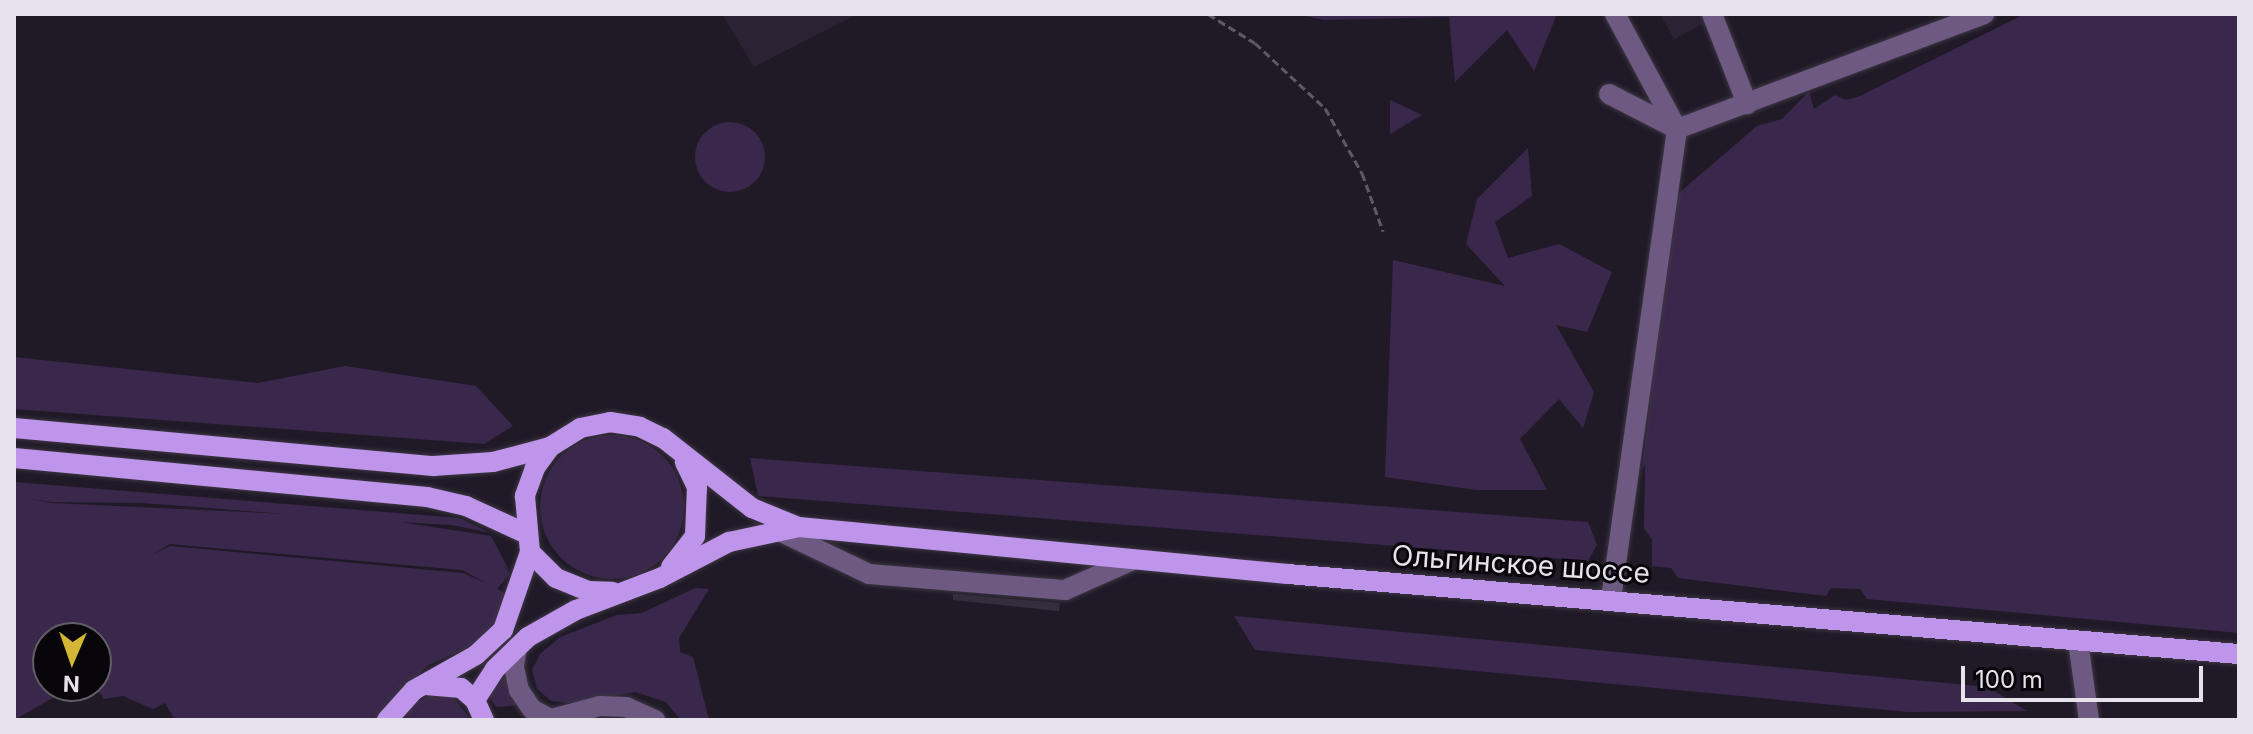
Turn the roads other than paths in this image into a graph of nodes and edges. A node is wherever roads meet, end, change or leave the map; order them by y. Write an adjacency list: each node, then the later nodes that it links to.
1 (1615, 14): 6 (street)
2 (1712, 14): 5 (street)
3 (1984, 14): 5 (street)
4 (1609, 94): 6 (street)
5 (1747, 104): 6 (street)
6 (1677, 129): 17 (street)
7 (14, 428): 8 (main road)
8 (550, 447): 10 (main road); 13 (main road)
9 (14, 458): 13 (main road)
10 (684, 460): 11 (main road); 15 (main road)
11 (799, 527): 12 (main road); 14 (main road, Ольгинское шоссе)
12 (777, 530): 14 (street); 15 (main road)
13 (528, 542): 16 (main road); 21 (main road)
14 (1133, 560): 17 (main road, Ольгинское шоссе)
15 (660, 578): 16 (main road)
16 (632, 590): 19 (main road)
17 (1611, 599): 18 (main road, Ольгинское шоссе)
18 (2078, 641): 20 (main road, Ольгинское шоссе); 27 (street)
19 (517, 647): 22 (main road); 25 (street)
20 (2239, 654)
21 (426, 685): 22 (main road); 23 (main road)
22 (475, 700): 24 (main road)
23 (393, 717)
24 (484, 720)
25 (549, 720): 26 (street)
26 (655, 720)
27 (2089, 720)

